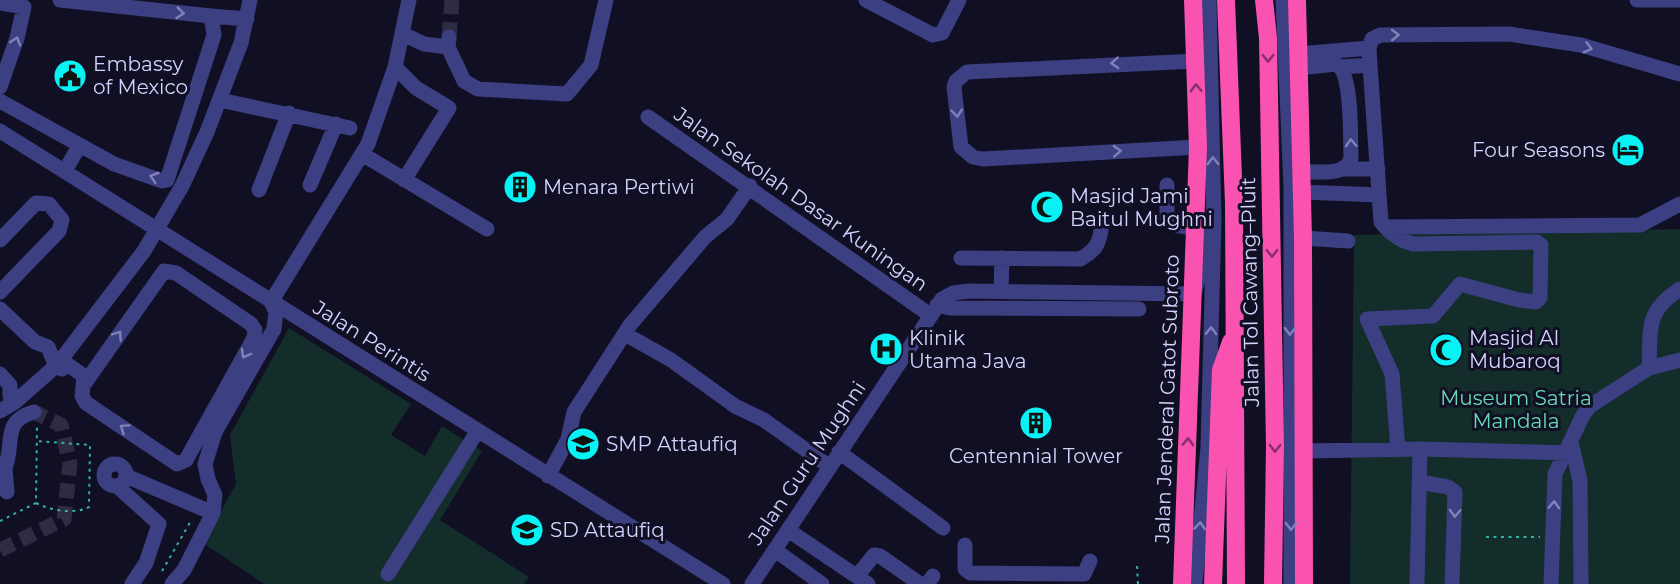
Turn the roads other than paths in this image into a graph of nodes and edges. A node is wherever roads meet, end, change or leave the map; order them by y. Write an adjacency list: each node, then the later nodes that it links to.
1 (60, 0): 17 (street, one-way to 17)
2 (250, 0): 18 (street)
3 (409, 0): 19 (street)
4 (606, 0): 19 (street)
5 (866, 0): 6 (street)
6 (959, 0)
7 (1192, 0): 21 (highway, Jalan Jenderal Gatot Subroto)
8 (1209, 0): 50 (street, one-way to 8)
9 (1226, 0): 71 (highway, Jalan Tol Cawang–Pluit)
10 (1264, 0): 112 (highway, Jalan Tol Cawang–Pluit, one-way to 112)
11 (1283, 0): 113 (street, one-way to 113)
12 (1297, 0): 22 (highway)
13 (1637, 0): 14 (street)
14 (1680, 0)
15 (0, 3): 16 (street)
16 (24, 4): 27 (street, one-way to 16)
17 (212, 16): 18 (street); 33 (street)
18 (247, 19): 28 (street)
19 (403, 34): 24 (street)
20 (1369, 48): 22 (street); 23 (street); 26 (street, one-way to 26)
21 (1196, 61): 35 (highway, Jalan Jenderal Gatot Subroto, one-way to 21); 35 (street, one-way to 35)
22 (1299, 61): 25 (street); 41 (highway)
23 (1370, 65): 25 (street); 40 (street)
24 (395, 66): 37 (street); 42 (street)
25 (1341, 67): 39 (street, one-way to 25)
26 (1680, 74)
27 (0, 87)
28 (220, 100): 30 (street); 34 (street)
29 (0, 101): 36 (street)
30 (289, 113): 43 (street); 46 (street)
31 (648, 117): 45 (street, Jalan Sekolah Dasar Kuningan)
32 (0, 131): 38 (street, Jalan Perintis)
33 (182, 138): 34 (street); 36 (street, one-way to 36)
34 (202, 144): 55 (street)
35 (1198, 147): 53 (highway, Jalan Jenderal Gatot Subroto)
36 (78, 148): 38 (street)
37 (363, 154): 42 (street); 66 (street)
38 (67, 169): 55 (street, Jalan Perintis)
39 (1346, 169): 40 (street); 41 (street)
40 (1378, 170): 48 (street)
41 (1301, 172): 47 (highway)
42 (404, 180): 54 (street)
43 (310, 185)
44 (1167, 185): 53 (street)
45 (750, 186): 70 (street, Jalan Sekolah Dasar Kuningan); 72 (street)
46 (259, 190)
47 (1302, 192): 48 (street); 56 (highway)
48 (1379, 195): 52 (street)
49 (1680, 204): 52 (street)
50 (1214, 220): 65 (street); 109 (street, one-way to 50)
51 (1102, 224): 60 (street)
52 (1386, 227): 84 (street)
53 (1196, 228): 65 (highway, Jalan Jenderal Gatot Subroto)
54 (487, 229)
55 (155, 230): 66 (street, Jalan Perintis); 74 (street)
56 (1303, 238): 58 (street); 86 (highway)
57 (0, 240): 64 (street)
58 (1348, 241)
59 (962, 258): 60 (street)
60 (1002, 258): 62 (street)
61 (1680, 289): 75 (street)
62 (1001, 291): 63 (street); 70 (street)
63 (1074, 291): 65 (street); 68 (street)
64 (0, 292)
65 (1194, 294): 108 (highway, Jalan Jenderal Gatot Subroto, one-way to 65)
66 (271, 302): 77 (street); 82 (street, Jalan Perintis)
67 (0, 309): 74 (street)
68 (1074, 309): 69 (street); 70 (street)
69 (1138, 309)
70 (934, 310): 87 (street, Jalan Guru Mughni)
71 (1235, 332): 110 (highway); 111 (highway, Jalan Tol Cawang–Pluit)
72 (625, 334): 88 (street); 89 (street)
73 (1680, 360): 75 (street)
74 (58, 365): 78 (street); 79 (street)
75 (1649, 368): 85 (street)
76 (0, 374): 79 (street)
77 (240, 378): 78 (street, one-way to 78); 78 (street, one-way to 77); 92 (street)
78 (85, 383)
79 (8, 396): 80 (street)
80 (0, 411)
81 (35, 417): 90 (street)
82 (477, 432): 89 (street, Jalan Perintis); 100 (street)
83 (1420, 449): 84 (street); 85 (street); 91 (street)
84 (1398, 450): 86 (street)
85 (1570, 450): 95 (street, one-way to 85); 96 (street)
86 (1304, 451): 114 (highway)
87 (839, 452): 88 (street, Jalan Guru Mughni); 93 (street)
88 (830, 467): 94 (street, Jalan Guru Mughni)
89 (548, 476): 105 (street, Jalan Perintis)
90 (4, 478)
91 (1419, 482): 115 (street); 116 (street, one-way to 116)
92 (206, 510): 101 (street); 104 (street)
93 (943, 528)
94 (788, 530): 98 (street, Jalan Guru Mughni); 102 (street)
95 (1552, 537): 96 (street); 117 (street)
96 (1580, 538): 118 (street)
97 (965, 545): 99 (street)
98 (775, 550): 106 (street, Jalan Guru Mughni); 107 (street)
99 (1090, 561)
100 (388, 574)
101 (166, 579)
102 (862, 580): 103 (street)
103 (927, 581)
104 (132, 584)
105 (723, 584)
106 (752, 584)
107 (822, 584)
108 (1182, 584)
109 (1195, 584)
110 (1213, 584)
111 (1236, 584)
112 (1273, 584)
113 (1291, 584)
114 (1304, 584)
115 (1417, 584)
116 (1452, 584)
117 (1551, 584)
118 (1581, 584)

